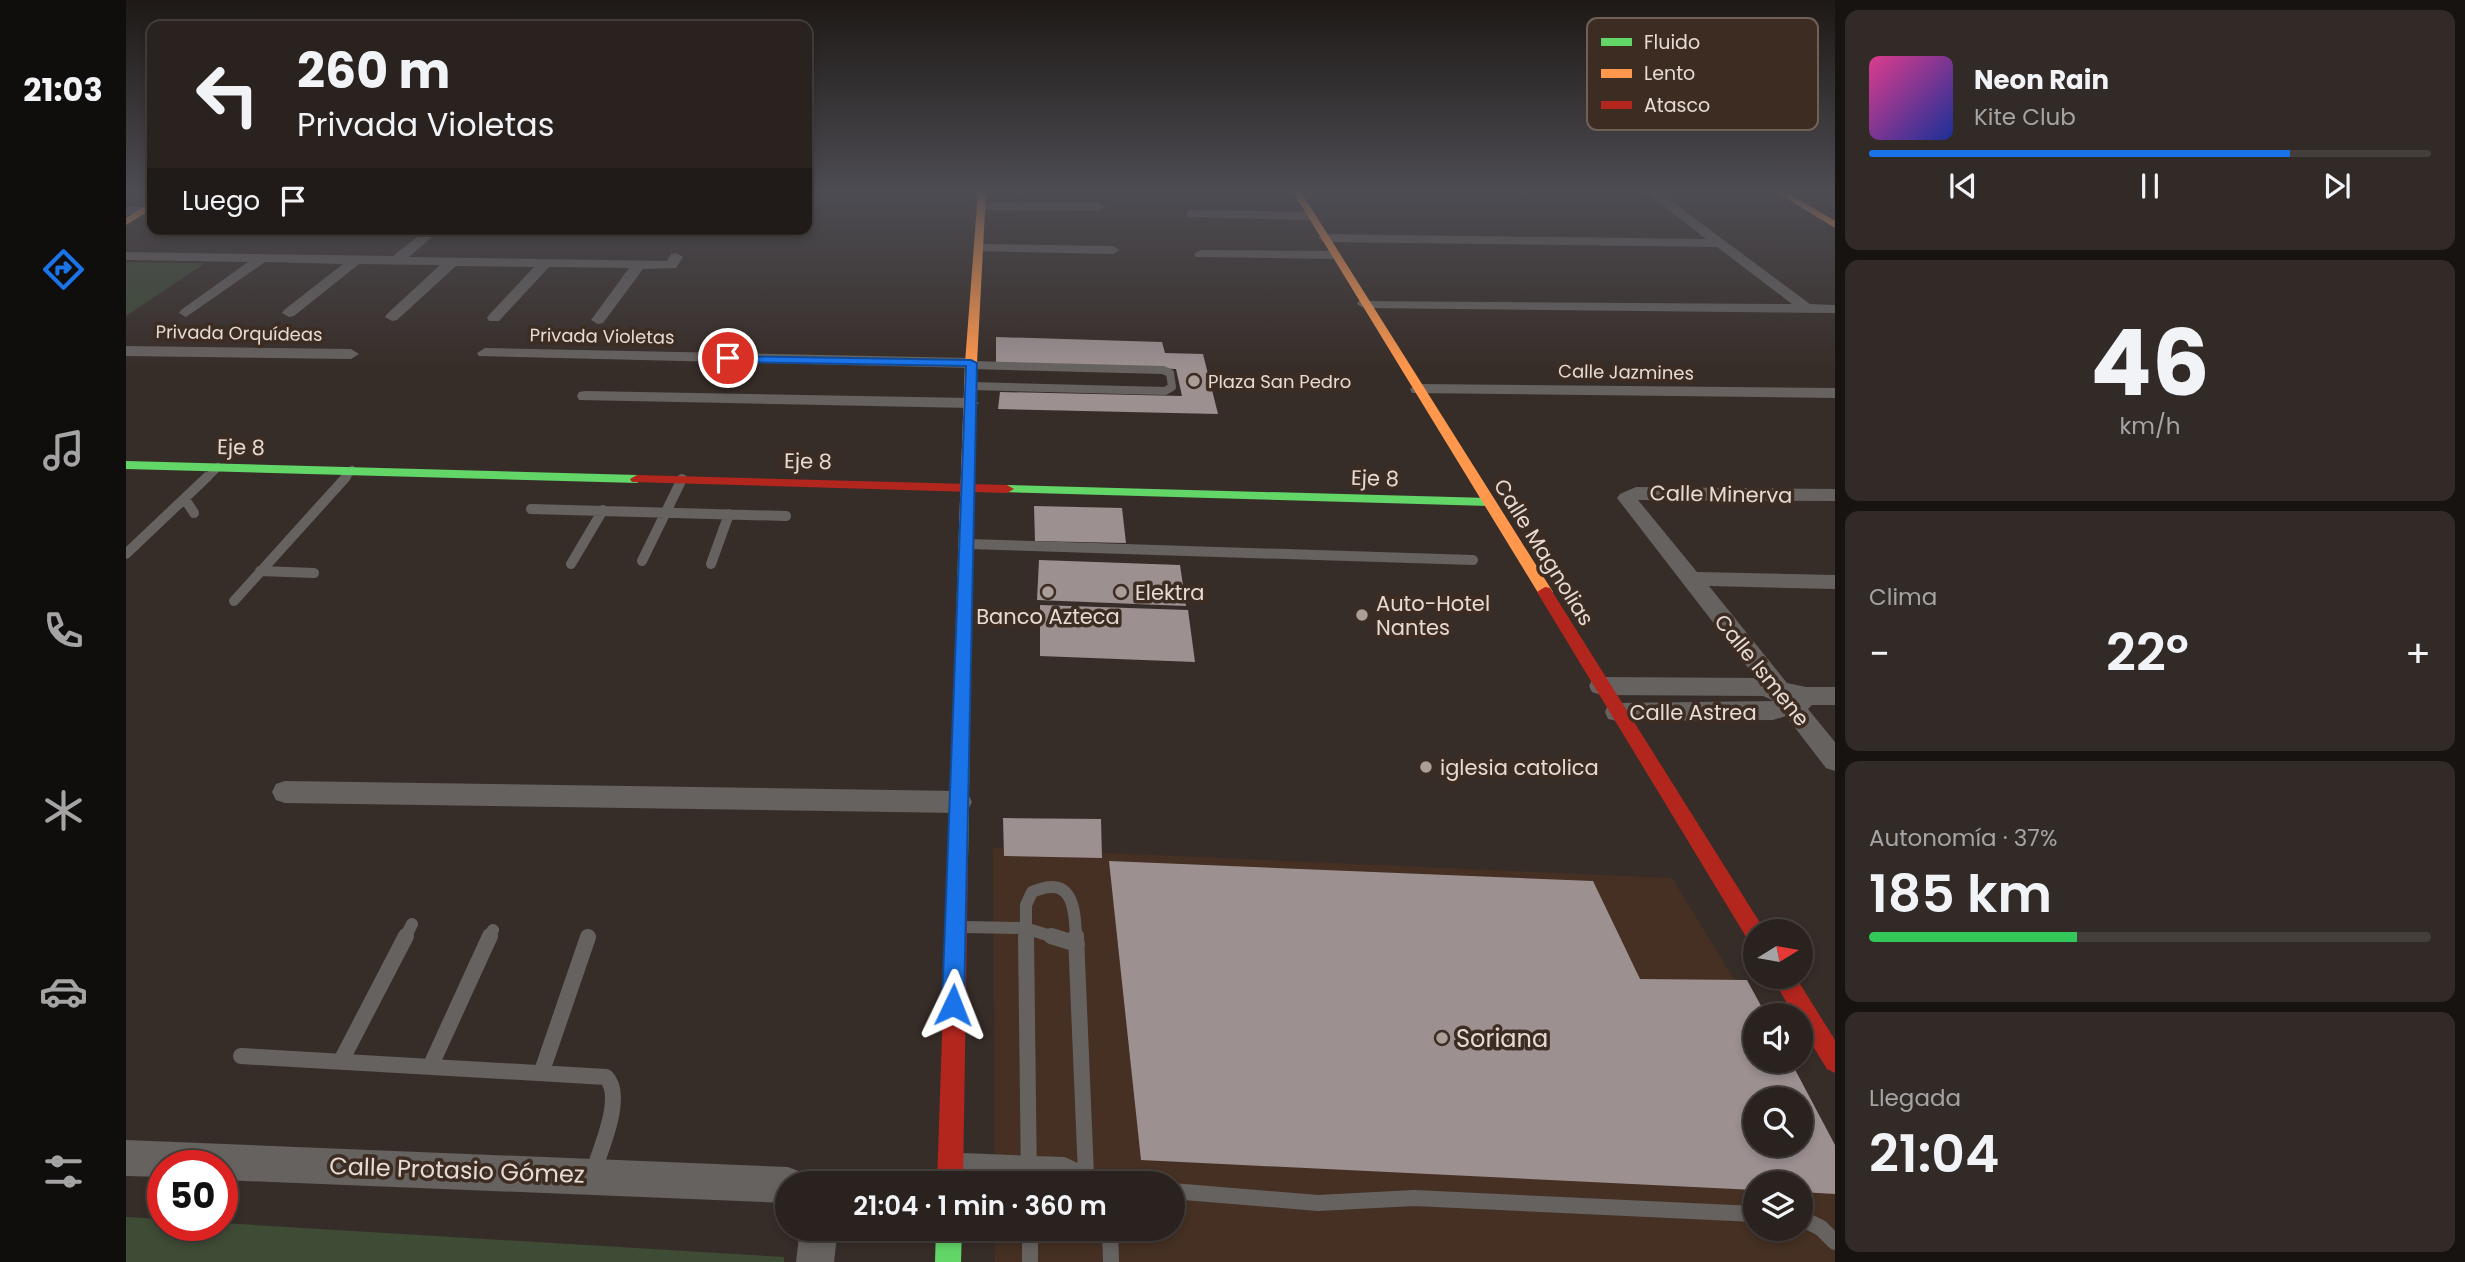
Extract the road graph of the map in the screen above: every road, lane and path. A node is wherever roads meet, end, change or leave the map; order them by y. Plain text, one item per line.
1 (225, 251) edge
2 (407, 251) edge
3 (980, 251) edge
4 (1332, 251) edge
5 (1729, 251) edge
6 (1201, 254) dead end
7 (1334, 255) junction
8 (126, 256) edge
9 (401, 256) junction
10 (262, 258) junction
11 (356, 260) junction
12 (452, 262) junction
13 (545, 263) junction
14 (639, 265) junction
15 (1364, 304) junction
16 (1806, 309) junction
17 (1835, 309) edge
18 (186, 313) dead end
19 (289, 313) dead end
20 (392, 317) dead end
21 (494, 318) dead end
22 (598, 320) dead end
23 (126, 351) edge
24 (485, 353) dead end
25 (351, 354) dead end
26 (971, 364) junction
27 (1418, 389) junction
28 (1835, 393) edge
29 (970, 394) junction
30 (585, 396) dead end
31 (126, 450) edge
32 (266, 452) dead end
33 (126, 465) edge
34 (218, 467) junction
35 (352, 470) junction
36 (682, 479) junction
37 (968, 486) junction
38 (1835, 495) edge
39 (185, 499) junction
40 (1489, 502) junction
41 (531, 509) dead end
42 (603, 510) junction
43 (666, 512) junction
44 (194, 513) dead end
45 (729, 514) junction
46 (786, 516) dead end
47 (965, 544) junction
48 (126, 554) edge
49 (1473, 560) dead end
50 (642, 561) dead end
51 (571, 564) dead end
52 (711, 564) dead end
53 (260, 572) junction
54 (314, 573) dead end
55 (1689, 579) junction
56 (1835, 582) edge
57 (234, 601) dead end
58 (1601, 686) junction
59 (1835, 696) edge
60 (1791, 697) junction
61 (1618, 712) junction
62 (1835, 761) edge
63 (285, 792) dead end
64 (958, 802) junction
65 (1746, 919) edge
66 (412, 924) dead end
67 (955, 927) junction
68 (1025, 929) junction
69 (493, 930) dead end
70 (588, 937) dead end
71 (1077, 944) junction
72 (1790, 989) edge
73 (241, 1056) dead end
74 (341, 1061) junction
75 (1835, 1061) edge
76 (431, 1065) junction
77 (542, 1071) junction
78 (126, 1158) edge
79 (949, 1160) junction
80 (1029, 1163) junction
81 (949, 1171) edge
82 (1029, 1171) edge
83 (1077, 1171) edge
84 (1086, 1171) edge
85 (592, 1176) junction
86 (775, 1184) edge
87 (1185, 1192) edge
88 (1743, 1213) edge
89 (1813, 1224) edge
90 (817, 1241) edge
91 (949, 1241) edge
92 (1030, 1241) edge
93 (1110, 1241) edge
94 (1835, 1242) edge
95 (815, 1262) edge
96 (948, 1262) edge
97 (1030, 1262) edge
98 (1111, 1262) edge

1 - 9 street
2 - 9 street
3 - 26 main road
4 - 7 main road, Calle Magnolias
5 - 16 street
6 - 7 street
7 - 15 main road, Calle Magnolias
8 - 10 street
9 - 11 street
9 - 12 street
9 - 14 street
10 - 11 street
10 - 18 street
11 - 19 street
12 - 13 street
12 - 20 street
13 - 14 street
13 - 21 street
14 - 22 street
15 - 16 street
15 - 27 main road, Calle Magnolias
16 - 17 street
23 - 25 street, Privada Orquídeas
24 - 26 street, Privada Violetas
26 - 29 main road
26 - 29 lane
27 - 28 street, Calle Jazmines
27 - 40 main road, Calle Magnolias
29 - 30 street
29 - 37 main road
31 - 32 main road, Eje 8
33 - 34 main road, Eje 8
34 - 35 main road, Eje 8
34 - 39 lane
35 - 36 main road, Eje 8
35 - 53 lane
36 - 37 main road, Eje 8
36 - 43 lane
37 - 40 main road, Eje 8
37 - 47 main road
38 - 55 street, Calle Minerva
39 - 44 lane
39 - 48 lane
40 - 58 main road, Calle Magnolias
41 - 42 lane
42 - 43 lane
42 - 51 lane
43 - 45 lane
43 - 50 lane
45 - 46 lane
45 - 52 lane
47 - 49 lane
47 - 64 main road
53 - 54 lane
53 - 57 lane
55 - 56 street
55 - 60 street, Calle Ismene
58 - 60 street, Calle Astrea
58 - 61 main road, Calle Magnolias
59 - 60 street, Calle Astrea
60 - 61 street, Calle Astrea
60 - 62 street, Calle Ismene
61 - 65 main road, Calle Magnolias
63 - 64 street
64 - 67 main road
66 - 74 lane
67 - 68 lane
67 - 79 main road
68 - 71 lane
68 - 71 lane
68 - 80 lane
69 - 76 lane
70 - 77 lane
71 - 84 lane
72 - 75 main road
73 - 74 lane
74 - 76 lane
76 - 77 lane
77 - 85 lane
78 - 85 street, Calle Protasio Gómez
79 - 80 lane
79 - 81 main road
80 - 82 lane
80 - 83 lane
85 - 86 street, Calle Protasio Gómez
87 - 88 lane
89 - 94 lane
90 - 95 street
91 - 96 main road
92 - 97 lane
93 - 98 lane

